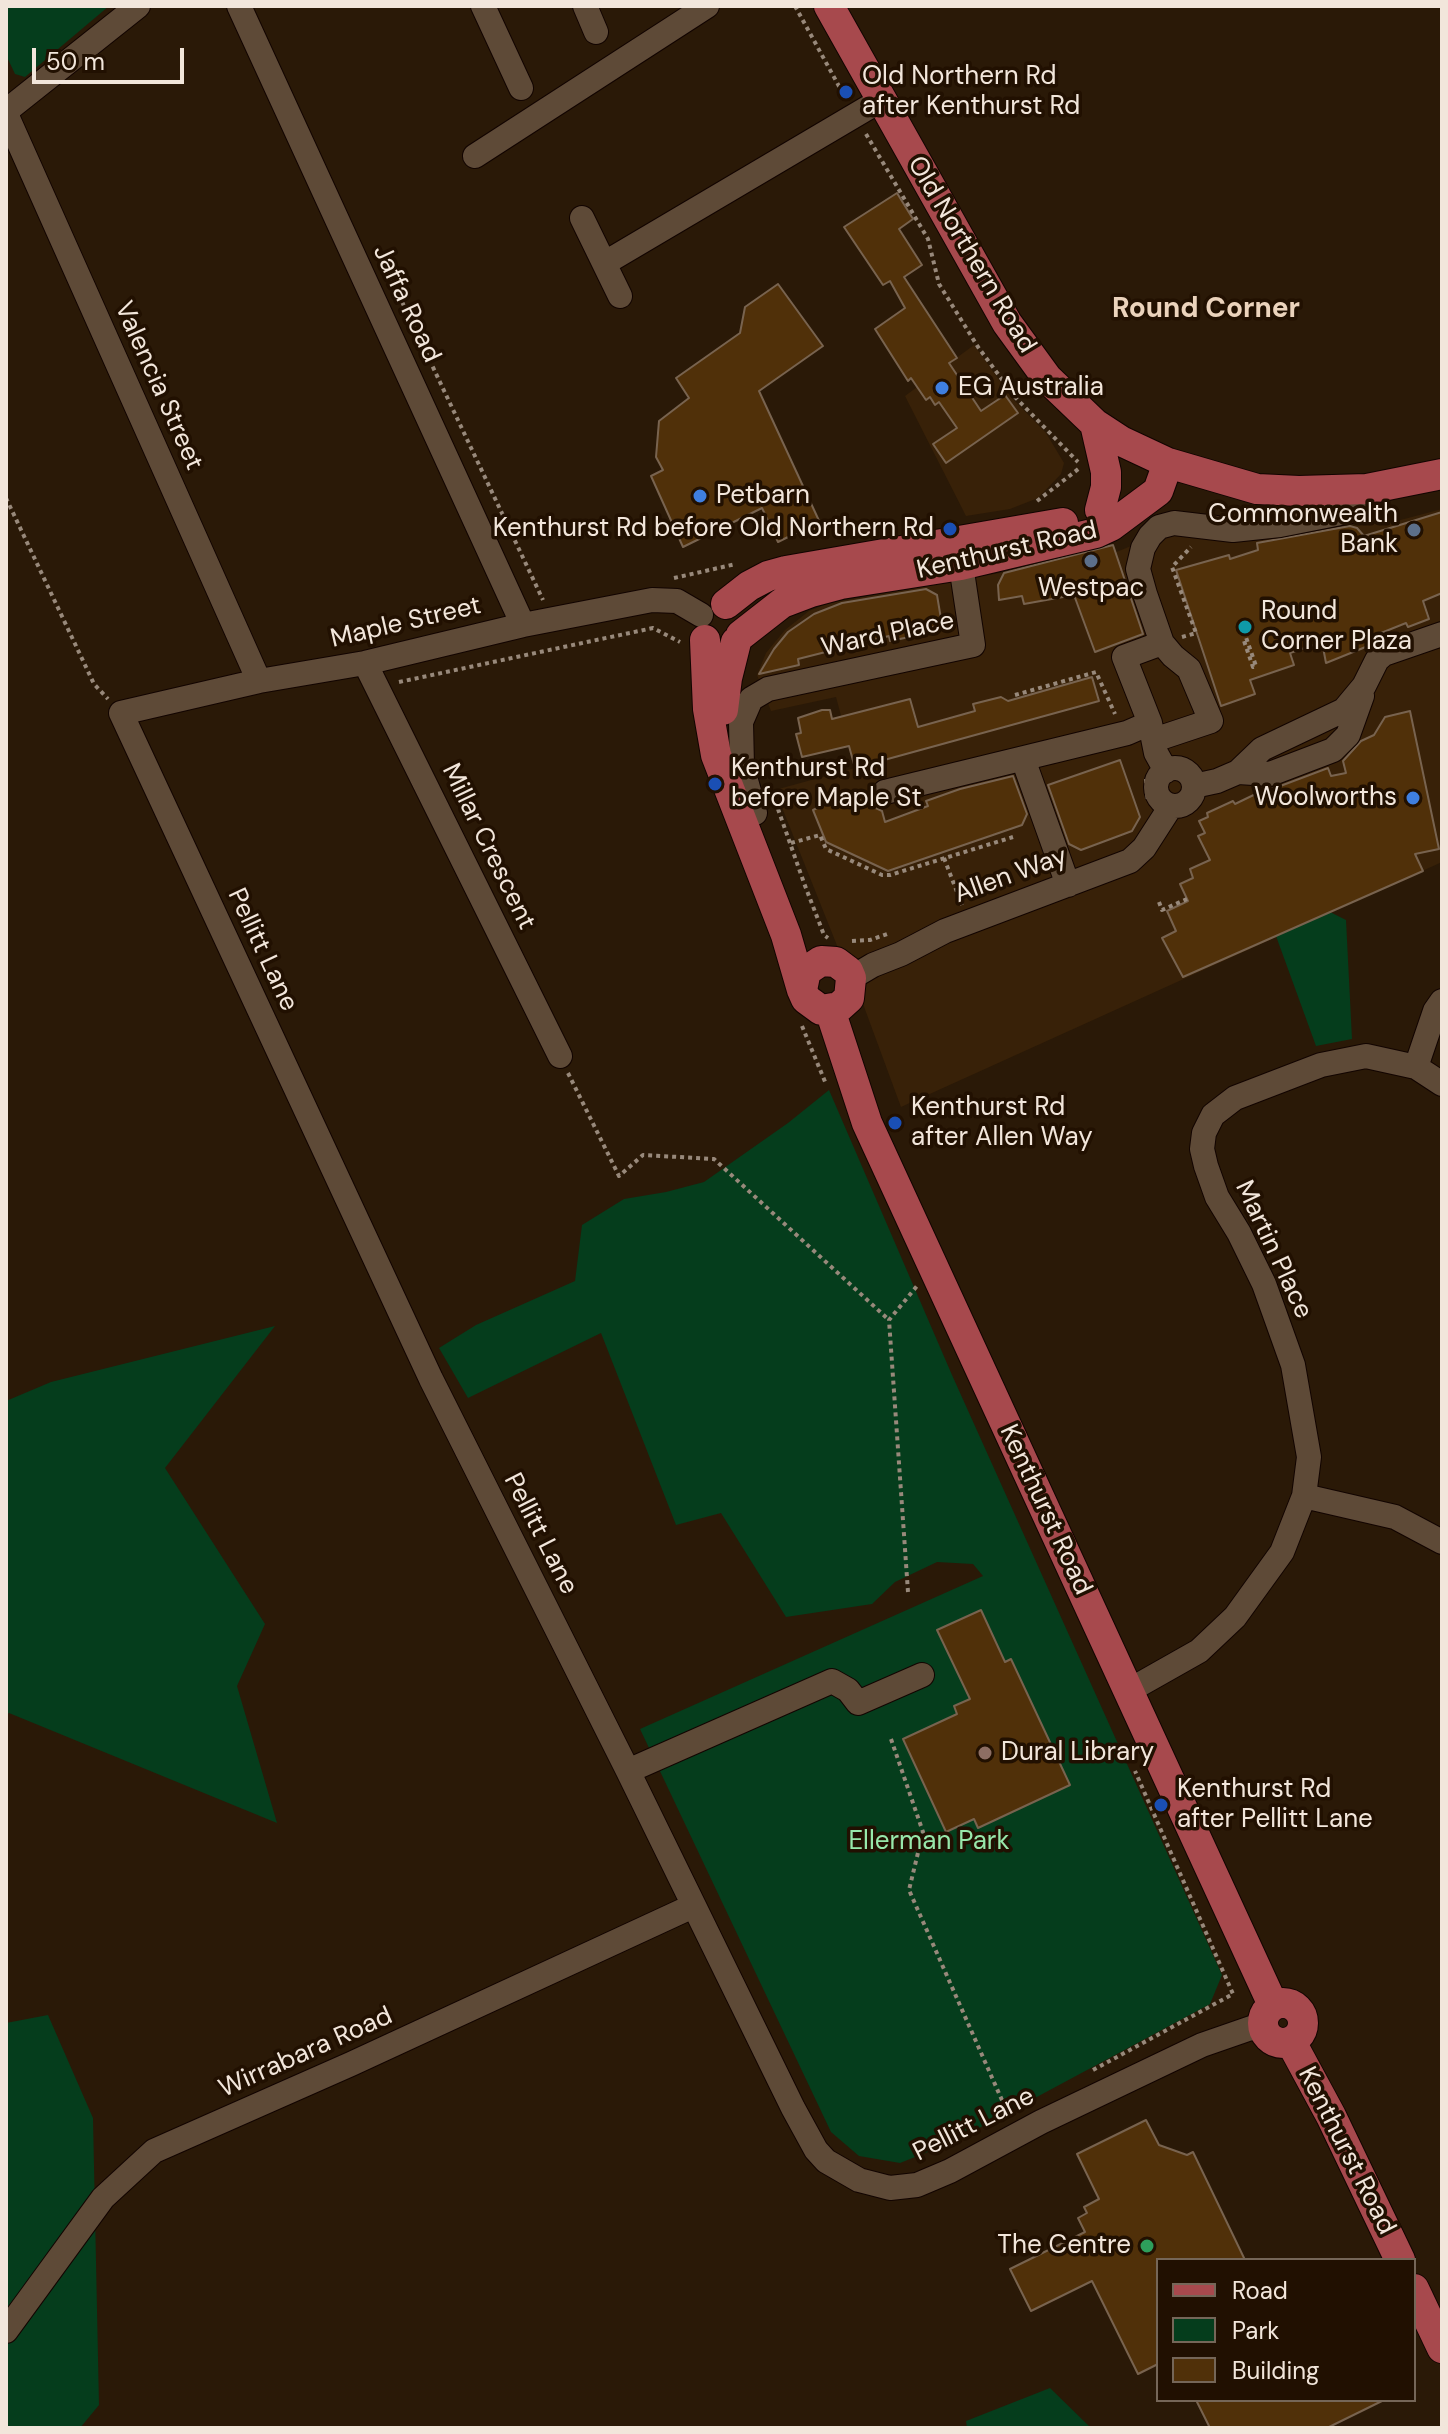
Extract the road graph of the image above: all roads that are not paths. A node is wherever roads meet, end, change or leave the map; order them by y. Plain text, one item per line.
1 (138, 6) edge
2 (239, 6) edge
3 (483, 6) edge
4 (585, 6) edge
5 (707, 6) edge
6 (829, 6) edge
7 (596, 32) dead end
8 (521, 88) dead end
9 (881, 100) junction
10 (6, 112) edge
11 (475, 156) dead end
12 (582, 218) dead end
13 (605, 263) junction
14 (620, 296) dead end
15 (1095, 424) junction
16 (1168, 463) junction
17 (1442, 474) edge
18 (1367, 489) junction
19 (1100, 510) junction
20 (958, 553) junction
21 (523, 625) junction
22 (703, 628) junction
23 (1442, 634) edge
24 (739, 638) junction
25 (1162, 643) junction
26 (365, 663) junction
27 (259, 681) junction
28 (121, 713) joint
29 (1152, 732) junction
30 (1321, 736) dead end
31 (1023, 759) junction
32 (1155, 770) junction
33 (1238, 772) junction
34 (1194, 786) junction
35 (885, 792) dead end
36 (1160, 805) junction
37 (764, 806) junction
38 (1068, 885) junction
39 (838, 955) junction
40 (802, 990) junction
41 (1442, 1001) edge
42 (830, 1010) junction
43 (560, 1056) road end
44 (1416, 1067) junction
45 (1442, 1084) edge
46 (1304, 1496) junction
47 (1442, 1542) edge
48 (922, 1675) dead end
49 (1130, 1690) junction
50 (628, 1771) junction
51 (693, 1906) junction
52 (1268, 2017) junction
53 (1399, 2258) edge
54 (1416, 2293) edge
55 (6, 2331) edge
56 (1442, 2348) edge

1 - 10 street
2 - 21 street, Jaffa Road
3 - 8 street
4 - 7 street
5 - 11 street
6 - 9 main road, Old Northern Road
9 - 13 street
9 - 15 main road, Old Northern Road
10 - 27 street, Valencia Street
12 - 13 street
13 - 14 street
15 - 16 main road, Old Northern Road
15 - 19 main road
16 - 18 main road, Old Northern Road
16 - 19 main road, Kenthurst Road
16 - 20 main road, Kenthurst Road
17 - 18 main road, Old Northern Road
18 - 25 street
19 - 20 main road, Kenthurst Road
20 - 22 main road, Kenthurst Road
20 - 24 main road, Kenthurst Road
20 - 37 street, Ward Place
21 - 22 street, Maple Street
21 - 26 street, Maple Street
22 - 24 main road
22 - 40 main road
23 - 33 street
24 - 37 main road
25 - 29 street
25 - 29 street
26 - 27 street, Maple Street
26 - 43 street, Millar Crescent
27 - 28 street, Maple Street
28 - 50 street, Pellitt Lane
29 - 31 street
29 - 32 street
30 - 33 street
31 - 35 street
31 - 38 street
32 - 34 street
32 - 36 street
33 - 34 street
34 - 36 street, Allen Way
36 - 38 street, Allen Way
37 - 39 main road
38 - 39 street, Allen Way
39 - 40 main road
39 - 42 main road
40 - 42 main road
41 - 44 street
42 - 49 main road, Kenthurst Road
44 - 45 street
44 - 46 street, Martin Place
46 - 47 street
46 - 49 street, Martin Place
48 - 50 street
49 - 52 main road, Kenthurst Road
50 - 51 street, Pellitt Lane
51 - 52 street, Pellitt Lane
51 - 55 street, Wirrabara Road
52 - 53 main road, Kenthurst Road
54 - 56 main road

